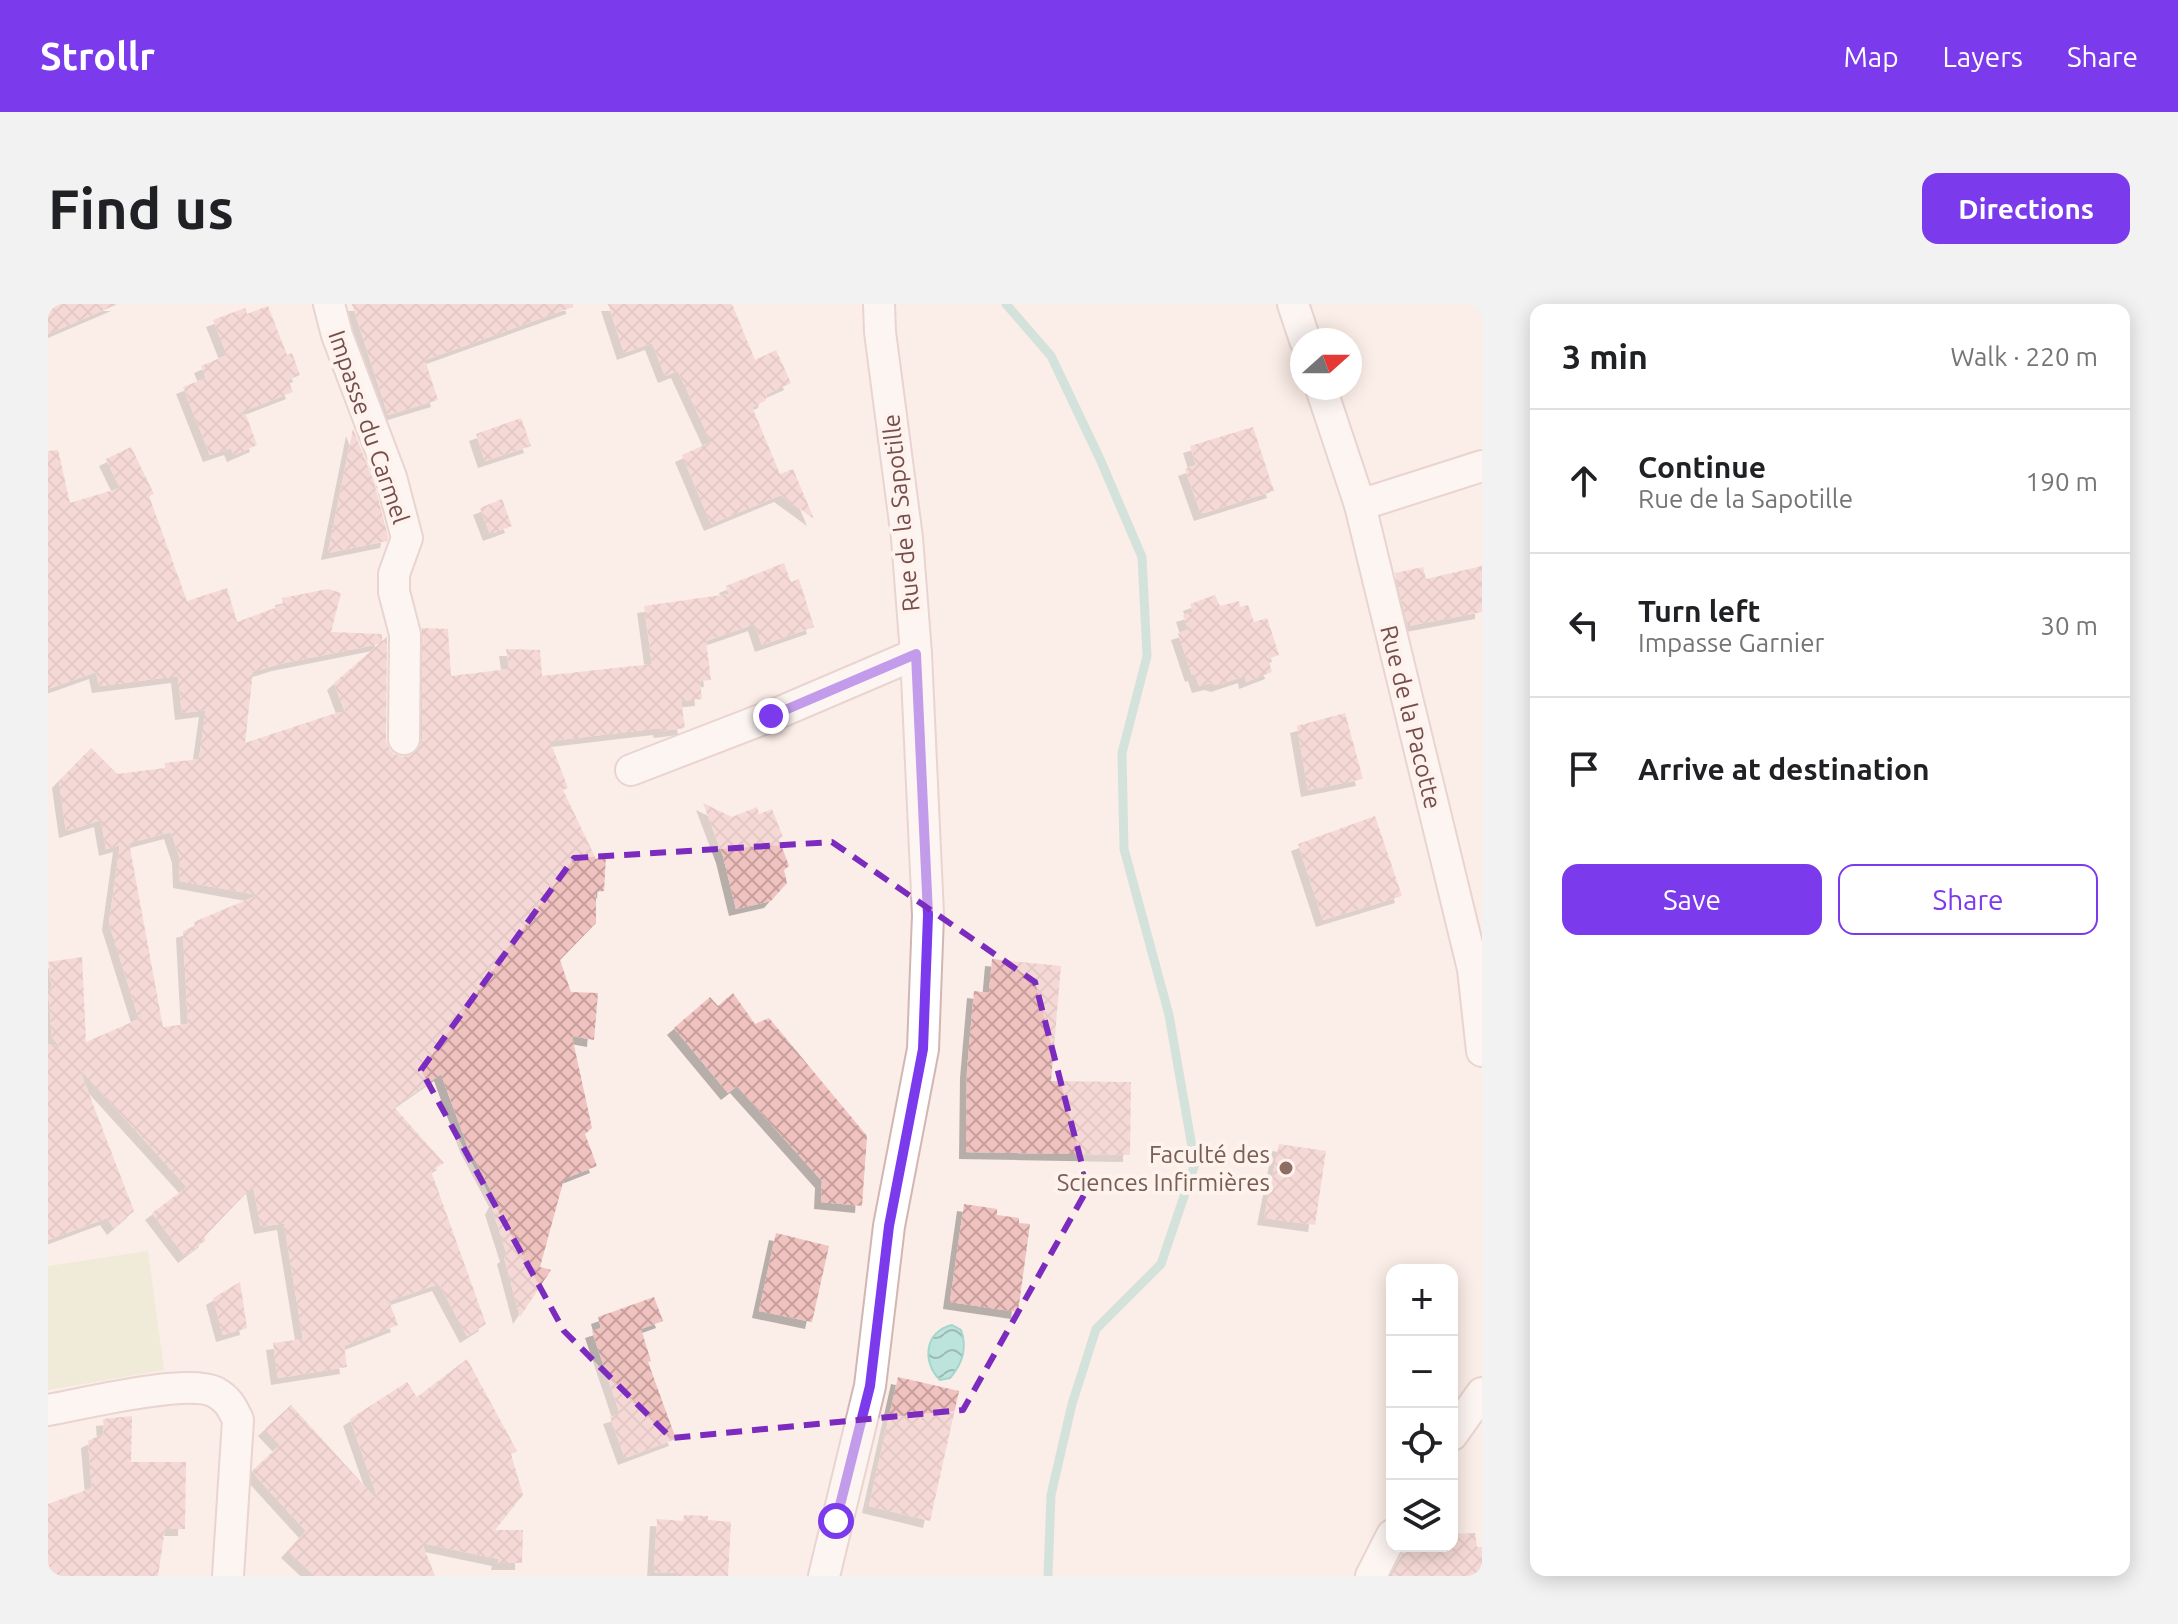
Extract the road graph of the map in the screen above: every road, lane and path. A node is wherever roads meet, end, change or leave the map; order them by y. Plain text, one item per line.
1 (329, 304) edge
2 (879, 304) edge
3 (1293, 304) edge
4 (1301, 328) edge
5 (1325, 400) edge
6 (1482, 466) edge
7 (1360, 505) junction
8 (916, 654) junction
9 (404, 739) dead end
10 (631, 770) dead end
11 (1482, 1051) edge
12 (1482, 1393) edge
13 (48, 1410) edge
14 (1458, 1427) edge
15 (1386, 1547) edge
16 (228, 1576) edge
17 (824, 1576) edge
18 (1371, 1576) edge

1 - 9 street, Impasse du Carmel
2 - 8 street, Rue de la Sapotille
3 - 4 street
5 - 7 street, Rue de la Pacotte
6 - 7 street
7 - 11 street, Rue de la Pacotte
8 - 10 street
8 - 17 street, Rue de la Sapotille
12 - 14 street
13 - 16 street
15 - 18 street

